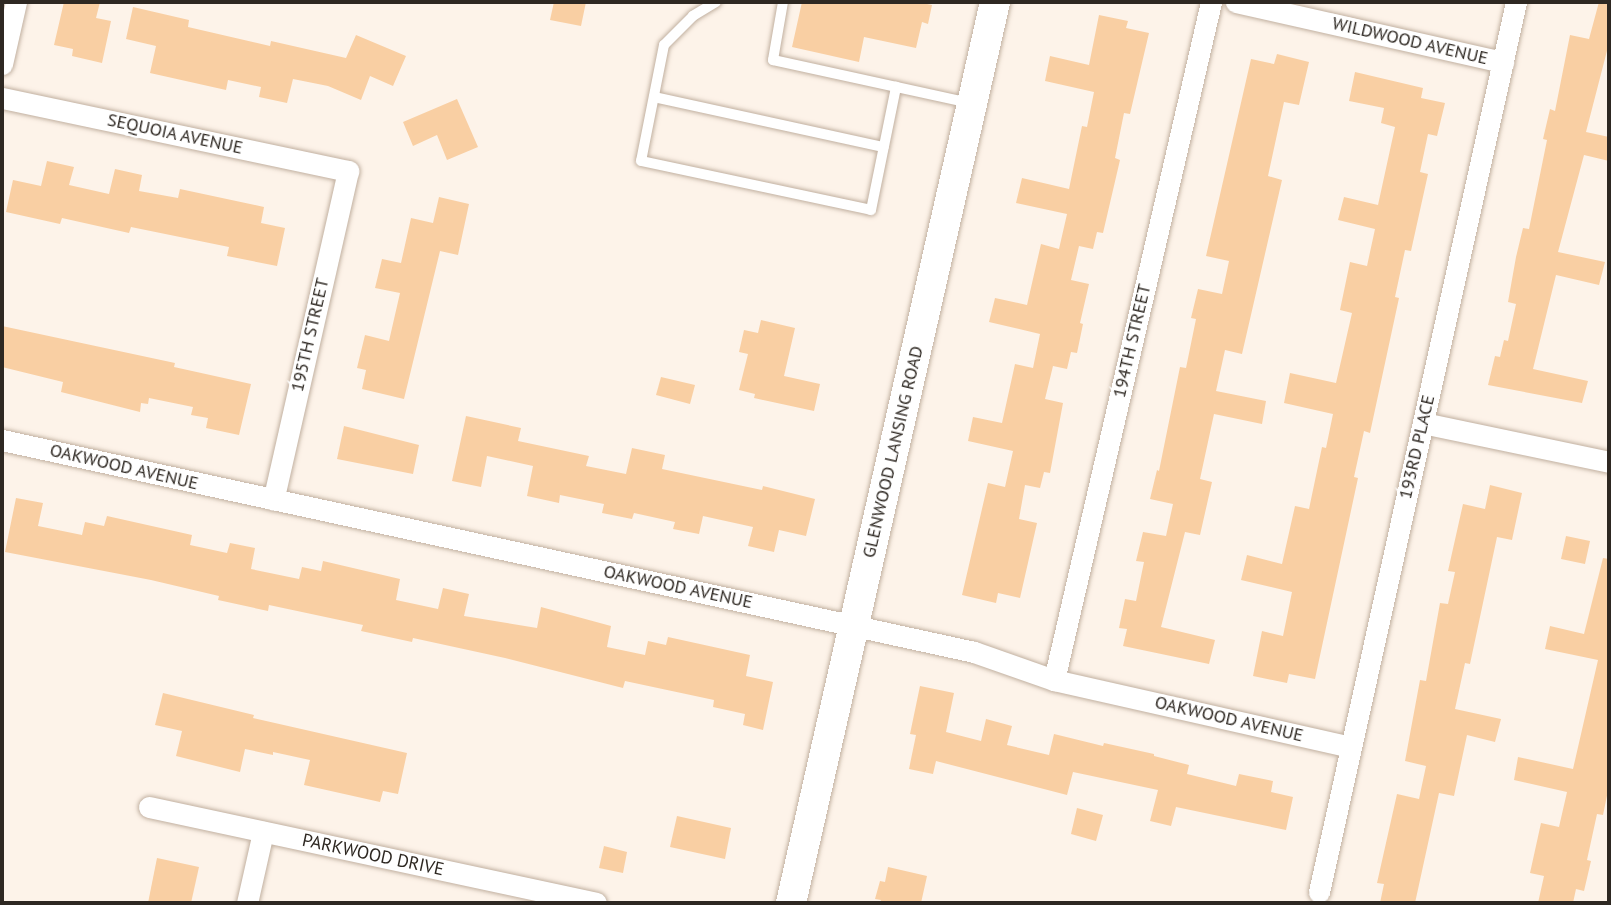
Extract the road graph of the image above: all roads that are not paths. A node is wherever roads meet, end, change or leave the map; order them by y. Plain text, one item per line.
1 (16, 2) edge
2 (716, 2) edge
3 (783, 2) edge
4 (995, 2) edge
5 (1211, 2) edge
6 (1236, 2) edge
7 (1516, 2) edge
8 (1503, 62) junction
9 (2, 64) edge
10 (896, 87) junction
11 (654, 97) junction
12 (2, 98) edge
13 (972, 103) junction
14 (884, 147) junction
15 (348, 171) joint
16 (1423, 423) junction
17 (2, 440) edge
18 (1609, 463) edge
19 (273, 500) junction
20 (854, 626) junction
21 (1054, 680) junction
22 (1351, 747) junction
23 (149, 807) dead end
24 (263, 832) junction
25 (1318, 892) dead end
26 (582, 902) edge
27 (247, 903) edge
28 (791, 903) edge

1 - 9 street
2 - 11 lane
3 - 10 lane
4 - 13 main road, GLENWOOD LANSING ROAD
5 - 21 street, 194TH STREET
6 - 8 street, WILDWOOD AVENUE
7 - 8 street, 193RD PLACE
8 - 16 street, 193RD PLACE
10 - 13 lane
10 - 14 lane
11 - 14 lane
11 - 14 lane
12 - 15 street, SEQUOIA AVENUE
13 - 20 main road, GLENWOOD LANSING ROAD
15 - 19 street, 195TH STREET
16 - 18 street
16 - 22 street, 193RD PLACE
17 - 19 street, OAKWOOD AVENUE
19 - 20 street, OAKWOOD AVENUE
20 - 21 street, OAKWOOD AVENUE
20 - 28 main road, GLENWOOD LANSING ROAD
21 - 22 street, OAKWOOD AVENUE
22 - 25 street, 193RD PLACE
23 - 24 street, PARKWOOD DRIVE
24 - 26 street, PARKWOOD DRIVE
24 - 27 street

